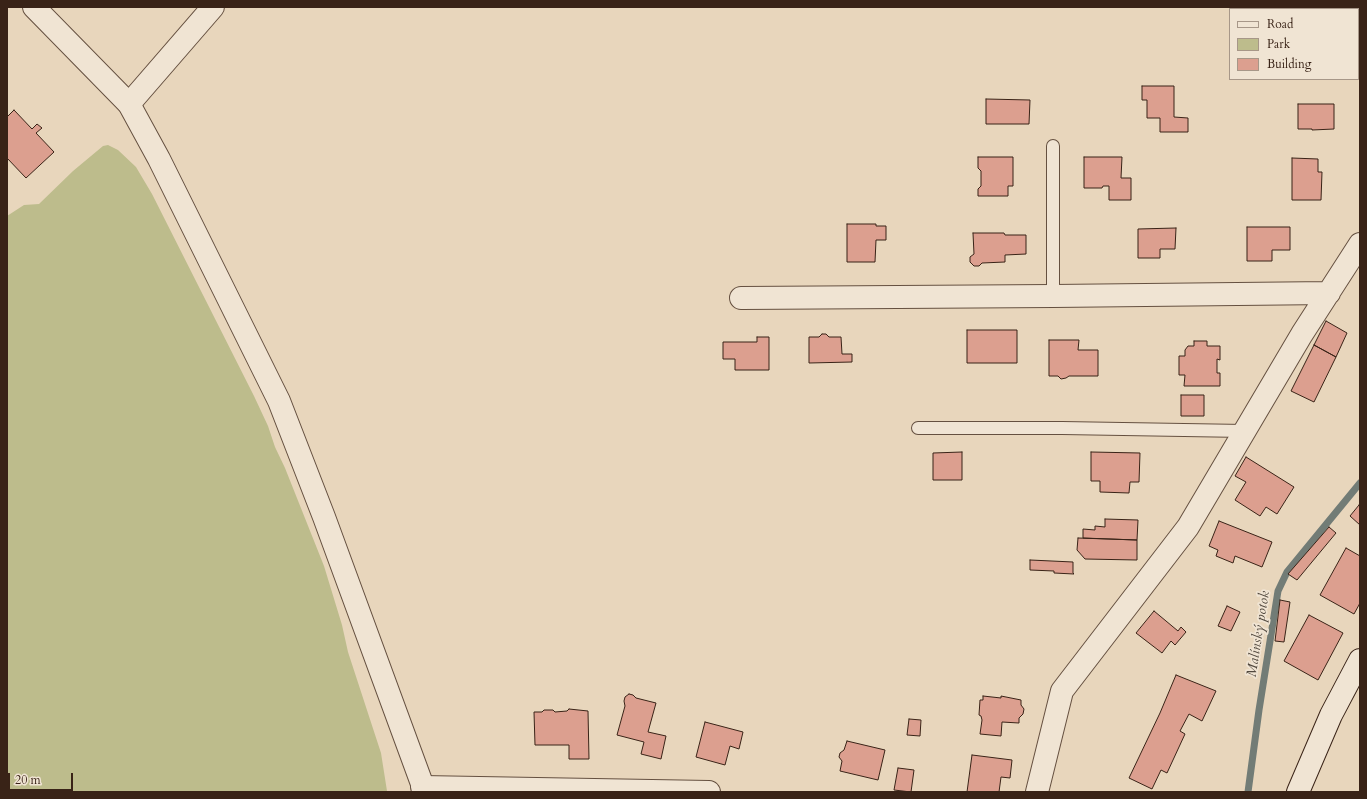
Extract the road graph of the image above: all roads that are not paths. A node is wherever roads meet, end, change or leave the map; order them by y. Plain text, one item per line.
1 (34, 7) edge
2 (213, 7) edge
3 (129, 104) junction
4 (1053, 146) dead end
5 (1360, 244) edge
6 (1329, 293) junction
7 (1053, 296) junction
8 (741, 298) dead end
9 (918, 428) dead end
10 (1245, 431) junction
11 (1360, 660) edge
12 (424, 790) edge
13 (709, 792) edge
14 (1037, 792) edge
15 (1298, 792) edge

1 - 3 street
2 - 3 street
3 - 12 street
4 - 7 lane
5 - 6 street
6 - 7 street
6 - 10 street
7 - 8 street
9 - 10 lane
10 - 14 street
11 - 15 street
12 - 13 street

